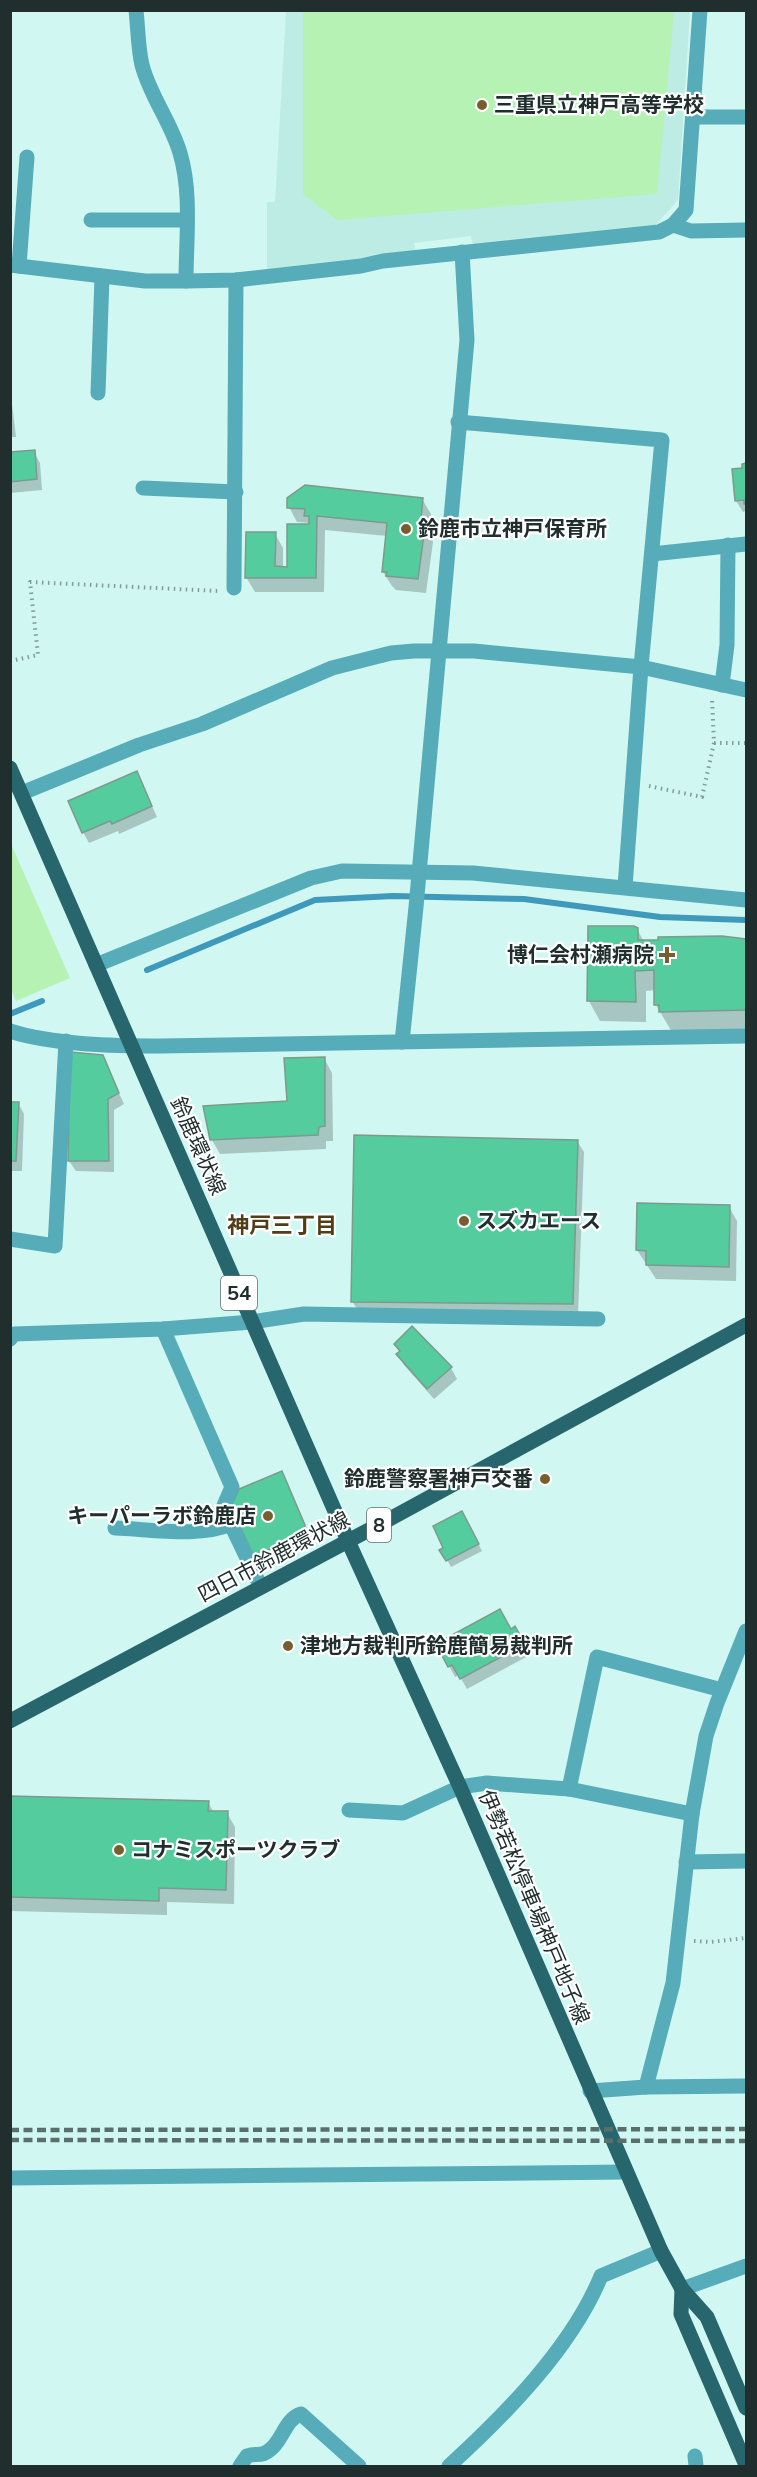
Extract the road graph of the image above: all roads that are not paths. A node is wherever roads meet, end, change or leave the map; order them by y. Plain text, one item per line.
1 (136, 10) edge
2 (700, 10) edge
3 (693, 117) junction
4 (747, 117) edge
5 (27, 157) dead end
6 (91, 220) dead end
7 (186, 220) junction
8 (673, 225) junction
9 (747, 230) edge
10 (462, 252) junction
11 (15, 266) edge
12 (102, 277) junction
13 (236, 280) junction
14 (186, 281) junction
15 (98, 393) dead end
16 (458, 423) junction
17 (143, 488) dead end
18 (236, 492) junction
19 (747, 543) edge
20 (728, 545) junction
21 (652, 554) junction
22 (234, 588) road end
23 (439, 650) junction
24 (641, 667) junction
25 (716, 684) junction
26 (747, 690) edge
27 (10, 768) edge
28 (22, 793) junction
29 (419, 877) junction
30 (625, 887) junction
31 (747, 900) edge
32 (96, 965) junction
33 (15, 1036) edge
34 (747, 1036) edge
35 (66, 1041) junction
36 (402, 1042) junction
37 (131, 1046) junction
38 (10, 1239) edge
39 (598, 1320) dead end
40 (252, 1322) junction
41 (747, 1325) edge
42 (163, 1329) junction
43 (12, 1337) edge
44 (231, 1524) junction
45 (116, 1528) dead end
46 (348, 1541) junction
47 (261, 1587) junction
48 (747, 1631) edge
49 (722, 1690) junction
50 (10, 1721) edge
51 (460, 1787) junction
52 (569, 1789) junction
53 (349, 1810) dead end
54 (692, 1814) junction
55 (747, 1861) edge
56 (686, 1862) junction
57 (747, 2086) edge
58 (646, 2087) junction
59 (590, 2091) junction
60 (626, 2172) junction
61 (10, 2178) edge
62 (661, 2251) junction
63 (747, 2266) edge
64 (682, 2289) junction
65 (747, 2408) edge
66 (747, 2464) edge
67 (240, 2466) edge
68 (359, 2466) edge
69 (449, 2466) edge

1 - 7 street
2 - 3 street
3 - 4 street
3 - 8 street
5 - 11 street
6 - 7 street
7 - 14 street
8 - 9 street
8 - 10 street
10 - 13 street
10 - 16 street
11 - 12 street
12 - 14 street
12 - 15 street
13 - 14 street
13 - 18 street
16 - 21 street
16 - 23 street
17 - 18 street
18 - 22 street
19 - 20 street
20 - 21 street
20 - 25 street
21 - 24 street
23 - 24 street
23 - 28 street
23 - 29 street
24 - 25 street
24 - 30 street
25 - 26 street
27 - 28 main road, 鈴鹿環状線 / 54
28 - 32 main road, 鈴鹿環状線 / 54
29 - 30 street
29 - 32 street
29 - 36 street
30 - 31 street
32 - 37 main road, 鈴鹿環状線 / 54
33 - 35 street
34 - 36 street
35 - 37 street
35 - 38 street
36 - 37 street
37 - 40 main road, 鈴鹿環状線 / 54
39 - 40 street
40 - 42 street
40 - 46 main road, 鈴鹿環状線 / 54
41 - 46 main road, 四日市鈴鹿環状線 / 8
42 - 43 street
42 - 44 street
44 - 45 street
44 - 47 street
46 - 47 main road, 四日市鈴鹿環状線 / 8
46 - 51 main road, 伊勢若松停車場神戸地子線
47 - 50 main road, 四日市鈴鹿環状線 / 8
48 - 49 street
49 - 52 street
49 - 54 street
51 - 52 street
51 - 53 street
51 - 59 main road, 伊勢若松停車場神戸地子線
52 - 54 street
54 - 56 street
55 - 56 street
56 - 58 street
57 - 58 street
58 - 59 street
59 - 60 main road, 伊勢若松停車場神戸地子線
60 - 61 street
60 - 62 main road, 伊勢若松停車場神戸地子線
62 - 64 main road, 伊勢若松停車場神戸地子線
62 - 69 street
63 - 64 street
64 - 65 main road, 伊勢若松停車場神戸地子線
64 - 66 main road, 伊勢若松停車場神戸地子線
67 - 68 street

